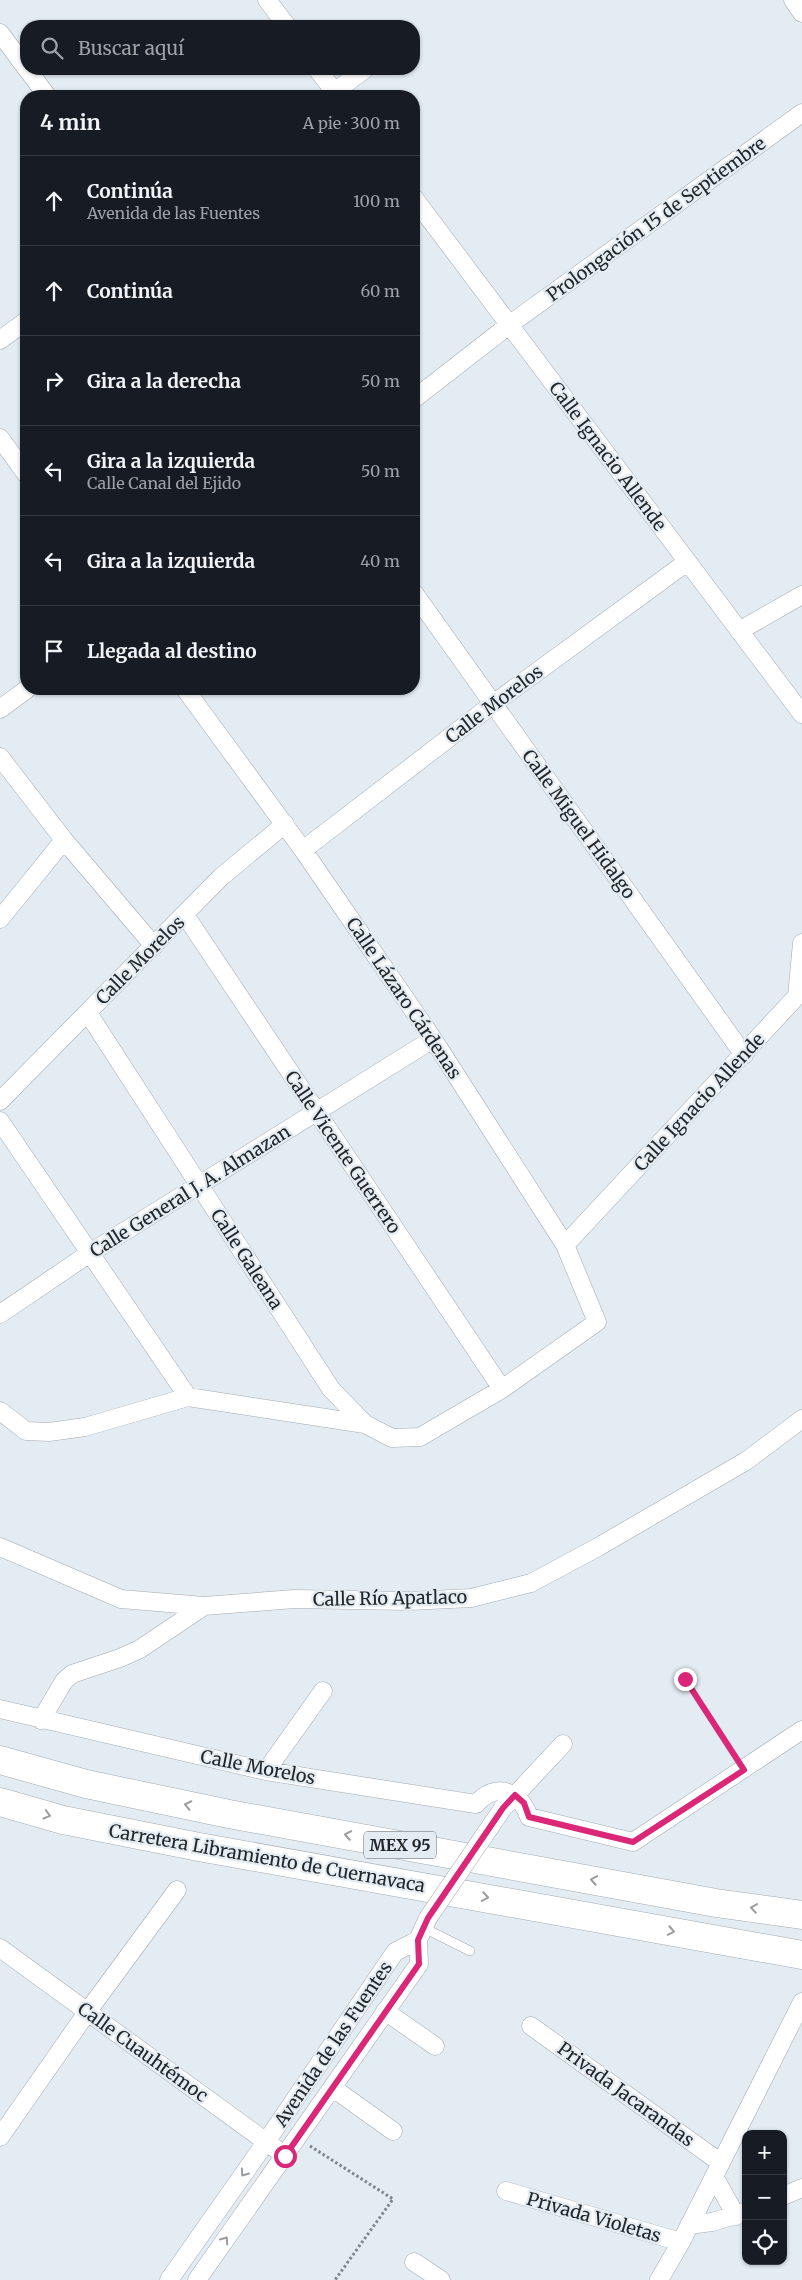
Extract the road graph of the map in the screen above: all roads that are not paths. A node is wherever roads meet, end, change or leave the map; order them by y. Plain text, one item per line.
1 (268, 0) edge
2 (793, 0) edge
3 (802, 13) edge
4 (282, 20) edge
5 (0, 32) edge
6 (20, 59) edge
7 (32, 75) edge
8 (322, 75) edge
9 (358, 75) edge
10 (43, 90) edge
11 (331, 90) edge
12 (340, 90) edge
13 (802, 113) edge
14 (420, 206) edge
15 (20, 325) edge
16 (509, 325) junction
17 (0, 340) edge
18 (420, 394) edge
19 (0, 438) edge
20 (20, 466) edge
21 (687, 562) junction
22 (802, 595) edge
23 (420, 601) edge
24 (739, 631) junction
25 (20, 694) edge
26 (189, 695) edge
27 (493, 704) junction
28 (0, 709) edge
29 (802, 714) edge
30 (0, 757) edge
31 (285, 824) junction
32 (64, 840) junction
33 (303, 850) junction
34 (185, 915) junction
35 (0, 919) edge
36 (802, 943) edge
37 (154, 946) junction
38 (88, 1013) junction
39 (433, 1039) junction
40 (744, 1055) junction
41 (0, 1101) edge
42 (316, 1112) junction
43 (0, 1120) edge
44 (199, 1184) junction
45 (565, 1246) junction
46 (90, 1253) junction
47 (0, 1314) edge
48 (502, 1389) junction
49 (188, 1397) junction
50 (0, 1411) edge
51 (802, 1419) edge
52 (365, 1424) junction
53 (0, 1547) edge
54 (204, 1606) junction
55 (323, 1691) dead end
56 (0, 1709) edge
57 (41, 1720) junction
58 (802, 1730) edge
59 (563, 1744) dead end
60 (0, 1760) edge
61 (266, 1771) junction
62 (509, 1801) junction
63 (0, 1802) edge
64 (176, 1890) dead end
65 (802, 1914) edge
66 (423, 1928) junction
67 (0, 1948) edge
68 (470, 1951) dead end
69 (802, 1955) edge
70 (802, 2002) edge
71 (88, 2011) junction
72 (385, 2011) junction
73 (531, 2026) dead end
74 (435, 2046) dead end
75 (332, 2088) junction
76 (394, 2131) dead end
77 (0, 2137) edge
78 (266, 2142) junction
79 (285, 2156) junction
80 (718, 2169) junction
81 (802, 2188) edge
82 (506, 2191) dead end
83 (787, 2194) edge
84 (741, 2214) edge
85 (689, 2225) junction
86 (681, 2242) junction
87 (414, 2262) dead end
88 (169, 2280) edge
89 (197, 2280) edge
90 (441, 2280) edge
91 (659, 2280) edge

1 - 4 street
2 - 3 street
5 - 6 street
7 - 10 street
8 - 11 street
9 - 12 street
13 - 16 street, Prolongación 15 de Septiembre
14 - 16 street, Calle Ignacio Allende
15 - 17 street
16 - 18 street, Prolongación 15 de Septiembre
16 - 21 street, Calle Ignacio Allende
19 - 20 street
21 - 24 street, Calle Ignacio Allende
21 - 27 street, Calle Morelos
22 - 24 street
23 - 27 street, Calle Miguel Hidalgo
24 - 29 street, Calle Ignacio Allende
25 - 28 street
26 - 31 street, Calle Lázaro Cárdenas
27 - 33 street, Calle Morelos
27 - 40 street, Calle Miguel Hidalgo
30 - 32 street
31 - 33 street, Calle Lázaro Cárdenas
31 - 34 street, Calle Morelos
32 - 35 street
32 - 37 street
33 - 39 street, Calle Lázaro Cárdenas
34 - 37 street, Calle Morelos
34 - 42 street, Calle Vicente Guerrero
36 - 40 street, Calle Ignacio Allende
37 - 38 street, Calle Morelos
38 - 41 street, Calle Morelos
38 - 44 street, Calle Galeana
39 - 42 street, Calle General J. A. Almazan
39 - 45 street, Calle Lázaro Cárdenas
40 - 45 street, Calle Ignacio Allende
42 - 44 street, Calle General J. A. Almazan
42 - 48 street, Calle Vicente Guerrero
43 - 46 street
44 - 46 street, Calle General J. A. Almazan
44 - 52 street, Calle Galeana
45 - 48 street, Calle Lázaro Cárdenas
46 - 47 street, Calle General J. A. Almazan
46 - 49 street
48 - 52 street
49 - 50 street
49 - 52 street
51 - 54 street, Calle Río Apatlaco
53 - 54 street, Calle Río Apatlaco
54 - 57 street
55 - 61 street
56 - 57 street, Calle Morelos
57 - 61 street, Calle Morelos
58 - 62 street
59 - 62 street
65 -> 60 highway, Carretera Libramiento de Cuernavaca / MEX 95
61 - 62 street, Calle Morelos
62 - 66 street, bridge
63 -> 69 highway, Carretera Libramiento de Cuernavaca / MEX 95
64 - 71 street
66 - 68 lane
66 - 72 street, Avenida de las Fuentes
66 - 78 street, Avenida de las Fuentes
67 - 71 street, Calle Cuauhtémoc
70 - 80 street
71 - 77 street
71 - 78 street, Calle Cuauhtémoc
72 - 74 street
72 - 75 street, Avenida de las Fuentes
73 - 80 street, Privada Jacarandas
75 - 76 street
75 - 79 street, Avenida de las Fuentes
78 - 79 street, Calle Cuauhtémoc
78 -> 88 street, Avenida de las Fuentes
89 -> 79 street, Avenida de las Fuentes
80 - 84 street
80 - 85 street
81 - 83 street
82 - 86 street, Privada Violetas
84 - 85 street
85 - 86 street
86 - 91 street
87 - 90 street

